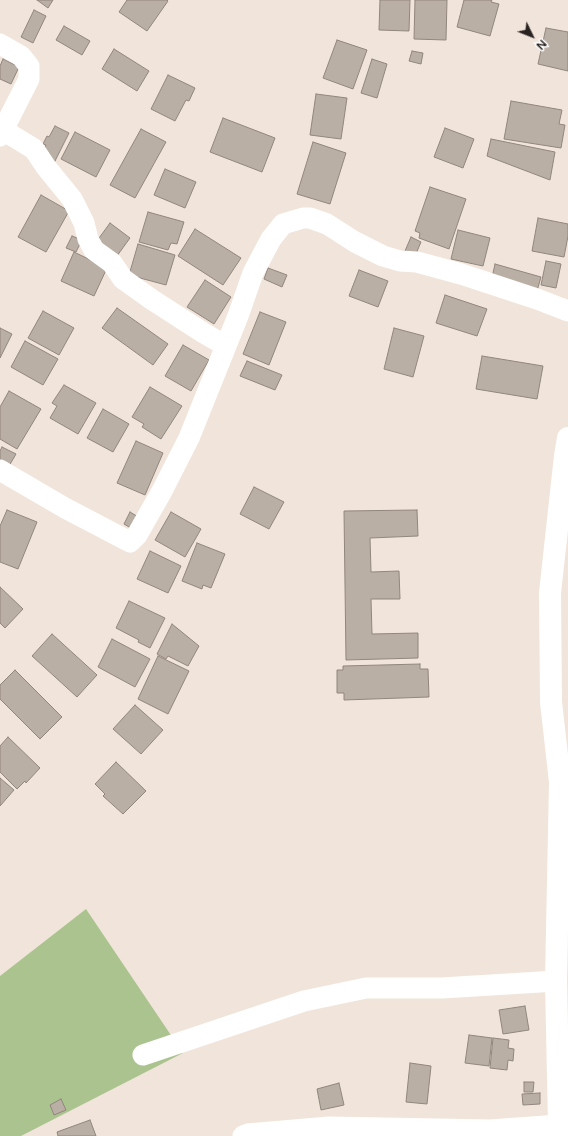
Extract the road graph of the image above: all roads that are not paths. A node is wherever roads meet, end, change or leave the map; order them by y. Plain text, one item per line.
1 (0, 44) edge
2 (2, 133) edge
3 (568, 311) edge
4 (226, 346) junction
5 (568, 438) edge
6 (0, 470) edge
7 (564, 784) edge
8 (556, 981) junction
9 (143, 1055) dead end
10 (559, 1131) edge
11 (243, 1136) edge

1 - 2 street
2 - 4 street
3 - 4 street
4 - 6 street
5 - 7 street
7 - 8 street
8 - 9 street
8 - 10 street
10 - 11 street

